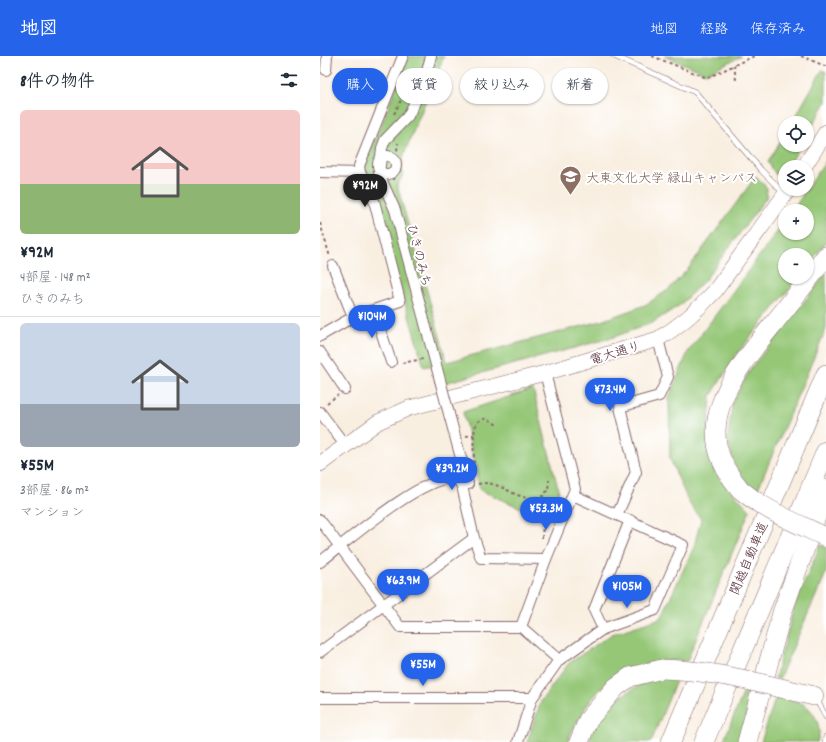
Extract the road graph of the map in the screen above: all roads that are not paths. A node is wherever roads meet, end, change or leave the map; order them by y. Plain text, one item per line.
1 (327, 56) edge
2 (403, 56) edge
3 (431, 56) edge
4 (614, 56) edge
5 (326, 70) dead end
6 (826, 132) edge
7 (808, 160) edge
8 (396, 163) road end
9 (379, 165) junction
10 (320, 172) edge
11 (360, 173) junction
12 (778, 184) edge
13 (785, 196) edge
14 (826, 256) edge
15 (333, 266) road end
16 (374, 310) junction
17 (353, 317) junction
18 (320, 336) edge
19 (658, 339) junction
20 (320, 352) edge
21 (391, 362) road end
22 (545, 373) junction
23 (826, 374) edge
24 (345, 390) road end
25 (323, 408) edge
26 (344, 445) junction
27 (826, 452) edge
28 (320, 464) edge
29 (465, 485) junction
30 (826, 489) edge
31 (573, 495) junction
32 (617, 515) junction
33 (320, 520) edge
34 (630, 520) junction
35 (826, 537) edge
36 (474, 538) junction
37 (340, 547) junction
38 (546, 559) junction
39 (320, 562) edge
40 (382, 605) junction
41 (521, 627) junction
42 (603, 629) junction
43 (320, 652) edge
44 (559, 660) junction
45 (814, 696) joint
46 (320, 698) edge
47 (532, 698) junction
48 (826, 717) edge
49 (826, 737) edge
50 (518, 742) edge
51 (578, 742) edge
52 (671, 742) edge
53 (704, 742) edge
54 (747, 742) edge
55 (825, 742) edge

1 - 5 street
2 - 11 street
3 - 9 street, ひきのみち
4 - 12 lane
6 - 7 street
8 - 9 street
9 - 29 street, ひきのみち, bridge
10 - 11 street
11 - 16 street
13 - 19 street, 電大通り
14 - 35 highway, bridge
15 - 17 street
16 - 17 street
16 - 21 street
17 - 18 street
19 - 22 street, 電大通り
19 - 32 street
20 - 24 street
22 - 26 street, 電大通り
22 - 31 street
23 - 52 highway, 関越自動車道
25 - 26 street
26 - 28 street, 電大通り
27 - 53 highway
29 - 36 street, ひきのみち
29 - 37 street
30 - 54 highway
31 - 32 street
31 - 38 street
32 - 34 street
33 - 37 street
34 - 42 street
34 - 42 street
36 - 38 street, ひきのみち
36 - 40 street
37 - 39 street
37 - 40 street
38 - 41 street
40 - 41 street
40 - 43 street
41 - 44 street
42 - 44 street
44 - 47 street
45 - 48 lane
45 - 51 highway, bridge
46 - 47 street
47 - 50 street
49 - 55 lane

